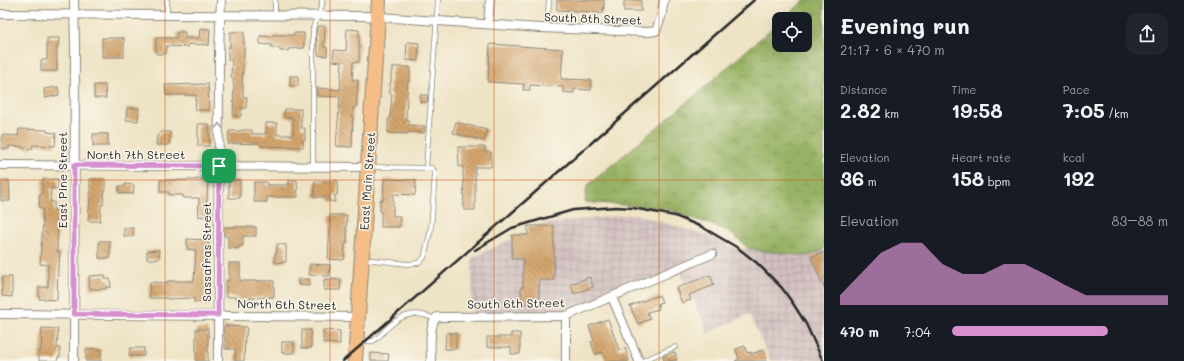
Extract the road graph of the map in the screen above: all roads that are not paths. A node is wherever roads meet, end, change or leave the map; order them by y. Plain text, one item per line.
1 (74, 0) edge
2 (167, 0) edge
3 (221, 0) edge
4 (275, 0) edge
5 (322, 0) edge
6 (379, 0) edge
7 (438, 0) edge
8 (490, 0) edge
9 (549, 0) edge
10 (664, 0) edge
11 (0, 14) edge
12 (74, 14) junction
13 (167, 15) junction
14 (221, 16) junction
15 (275, 16) junction
16 (318, 16) junction
17 (378, 17) junction
18 (437, 21) junction
19 (488, 24) junction
20 (547, 28) junction
21 (0, 165) edge
22 (74, 165) junction
23 (219, 166) junction
24 (313, 167) junction
25 (368, 167) junction
26 (426, 168) junction
27 (712, 254) dead end
28 (362, 259) junction
29 (612, 297) junction
30 (0, 314) edge
31 (74, 314) junction
32 (218, 315) junction
33 (358, 316) junction
34 (566, 316) junction
35 (435, 319) junction
36 (356, 341) junction
37 (675, 347) dead end
38 (74, 361) edge
39 (218, 361) edge
40 (355, 361) edge
41 (431, 361) edge
42 (566, 361) edge
43 (641, 361) edge

1 - 12 street, East Pine Street
2 - 13 lane
3 - 14 street, Sassafras Street
4 - 15 lane
5 - 16 lane
6 - 17 highway, East Main Street
7 - 18 lane
8 - 19 street
9 - 20 lane
10 - 20 street, South 8th Street
11 - 12 street, South 8th Street
12 - 13 street, South 8th Street
12 - 22 street, East Pine Street
13 - 14 street, South 8th Street
14 - 15 street, South 8th Street
23 -> 14 street, Sassafras Street
15 - 16 street, South 8th Street
16 - 17 street, South 8th Street
16 - 24 lane
17 - 18 street, South 8th Street
17 - 25 highway, East Main Street
18 - 19 street, South 8th Street
18 - 26 lane
19 - 20 street, South 8th Street
21 - 22 street, North 7th Street
22 - 23 street, North 7th Street
22 - 31 street, East Pine Street
23 - 24 street, North 7th Street
23 - 32 street, Sassafras Street
24 - 25 street, North 7th Street
25 - 26 lane
25 - 28 highway, East Main Street
26 - 28 lane
27 - 29 street, South 6th Street
28 - 33 highway, East Main Street
29 - 34 street, South 6th Street
29 - 43 street
30 - 31 street, North 6th Street
31 - 32 street, North 6th Street
31 - 38 street, East Pine Street
32 - 33 street, North 6th Street
32 - 39 street, Sassafras Street
33 - 36 highway, East Main Street
34 - 35 street, South 6th Street
34 - 42 street
35 - 36 lane
35 - 41 street
36 - 40 highway, East Main Street
37 - 43 lane

